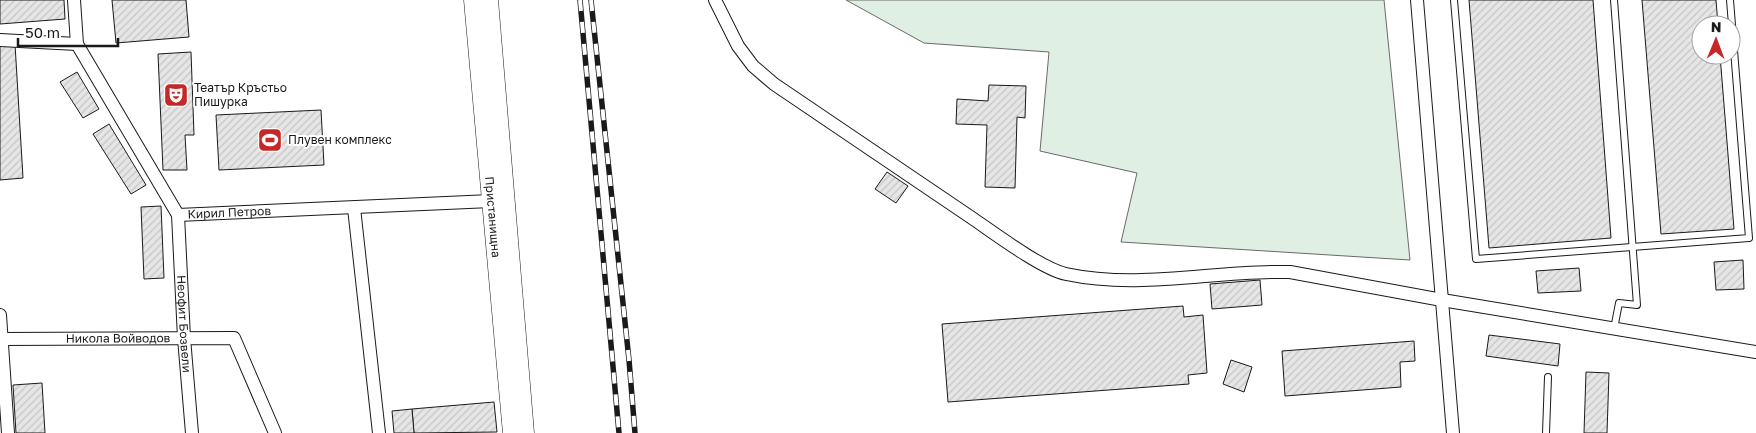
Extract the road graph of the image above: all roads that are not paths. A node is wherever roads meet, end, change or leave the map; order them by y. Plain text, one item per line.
1 (74, 0) edge
2 (474, 0) edge
3 (489, 0) edge
4 (715, 0) edge
5 (1417, 0) edge
6 (1454, 0) edge
7 (1614, 0) edge
8 (1730, 0) edge
9 (0, 40) edge
10 (77, 44) junction
11 (492, 201) junction
12 (354, 208) junction
13 (178, 215) junction
14 (1633, 247) junction
15 (1442, 300) junction
16 (0, 315) edge
17 (1614, 329) junction
18 (184, 338) junction
19 (1, 339) edge
20 (1756, 352) edge
21 (1548, 377) dead end
22 (8, 433) edge
23 (192, 433) edge
24 (275, 433) edge
25 (379, 433) edge
26 (512, 433) edge
27 (525, 433) edge
28 (1453, 433) edge
29 (1546, 433) edge

1 - 10 street, Кирил Петров
2 - 11 main road, Пристанищна
3 - 27 main road, Пристанищна
4 - 15 street
5 - 15 street
6 - 14 lane
7 - 14 lane
8 - 14 lane
9 - 10 street
10 - 13 street, Кирил Петров
11 - 12 street, Кирил Петров
11 - 26 main road, Пристанищна
12 - 13 street, Кирил Петров
12 - 25 street
13 - 18 street, Неофит Бозвели
14 - 17 lane
15 - 17 street
15 - 28 street
16 - 19 street
17 - 20 street
18 - 19 street, Никола Войводов
18 - 23 street, Неофит Бозвели
18 - 24 street, Никола Войводов
19 - 22 street
21 - 29 lane

